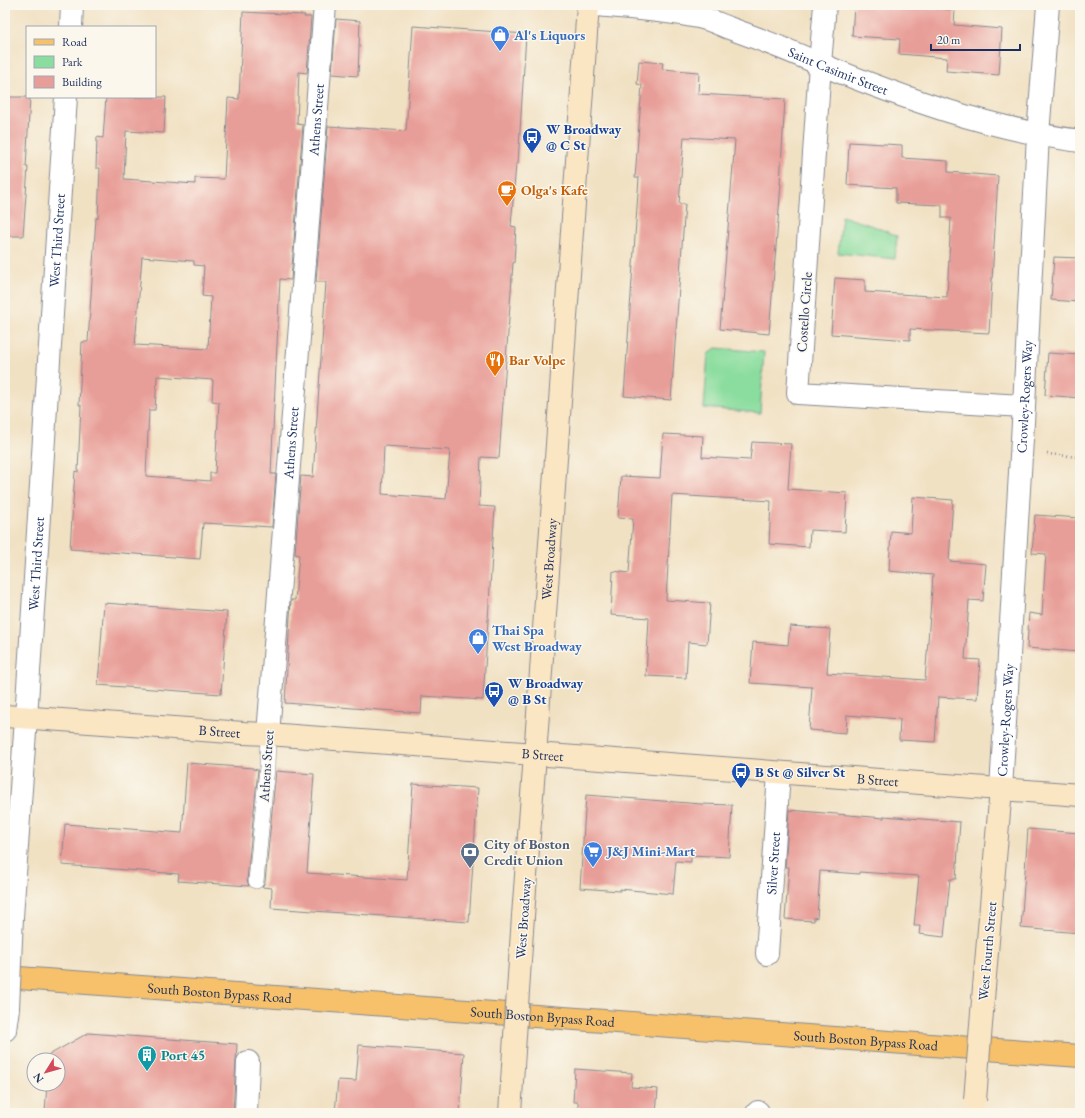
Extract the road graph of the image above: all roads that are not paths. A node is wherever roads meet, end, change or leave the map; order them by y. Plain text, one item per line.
1 (72, 5) edge
2 (325, 5) edge
3 (588, 5) edge
4 (596, 5) edge
5 (825, 5) edge
6 (1048, 5) edge
7 (71, 26) edge
8 (820, 64) junction
9 (66, 98) edge
10 (1038, 135) junction
11 (1080, 141) edge
12 (1024, 406) junction
13 (5, 716) edge
14 (26, 718) junction
15 (268, 734) junction
16 (535, 755) junction
17 (779, 772) junction
18 (1001, 789) junction
19 (1080, 795) edge
20 (256, 880) dead end
21 (767, 954) dead end
22 (5, 977) edge
23 (5, 1030) edge
24 (1080, 1056) edge
25 (248, 1062) dead end
26 (975, 1106) edge
27 (246, 1113) edge
28 (510, 1113) edge

1 - 7 street
2 - 15 street, Athens Street
3 - 16 main road, West Broadway
4 - 8 street, Saint Casimir Street
5 - 8 street, Costello Circle
6 - 10 street, Crowley-Rogers Way
8 - 10 street, Saint Casimir Street
8 - 12 street, Costello Circle
9 - 14 street, West Third Street
10 - 11 street, Saint Casimir Street
10 - 12 street, Crowley-Rogers Way
12 - 18 street, Crowley-Rogers Way
13 - 14 main road, B Street
14 - 15 main road, B Street
14 - 23 street, West Third Street, bridge
15 - 16 main road, B Street
15 - 20 lane, Athens Street
16 - 17 main road, B Street
16 - 28 main road, West Broadway, bridge
17 - 18 main road, B Street
17 - 21 street, Silver Street
18 - 19 main road, B Street
18 - 26 main road, West Fourth Street, bridge
22 - 24 main road, South Boston Bypass Road
25 - 27 street

